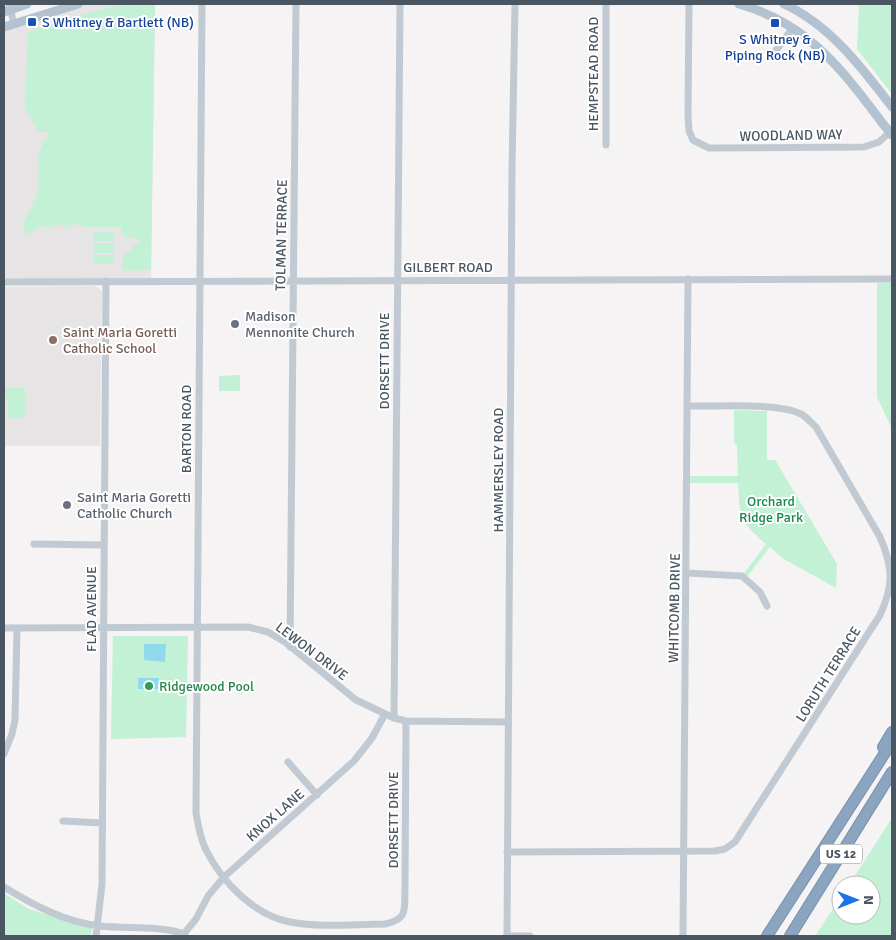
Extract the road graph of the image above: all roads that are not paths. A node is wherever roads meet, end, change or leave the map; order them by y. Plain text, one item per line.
1 (27, 4) edge
2 (78, 4) edge
3 (202, 4) edge
4 (296, 4) edge
5 (400, 4) edge
6 (515, 4) edge
7 (606, 4) edge
8 (689, 4) edge
9 (740, 4) edge
10 (784, 4) edge
11 (755, 6) edge
12 (8, 9) edge
13 (14, 24) junction
14 (4, 27) edge
15 (793, 28) junction
16 (774, 54) dead end
17 (892, 107) edge
18 (891, 133) edge
19 (606, 145) dead end
20 (688, 279) junction
21 (892, 279) edge
22 (293, 280) junction
23 (397, 280) junction
24 (512, 280) junction
25 (106, 281) junction
26 (199, 281) junction
27 (4, 282) edge
28 (688, 406) junction
29 (34, 544) dead end
30 (104, 544) junction
31 (687, 573) junction
32 (768, 606) dead end
33 (197, 627) junction
34 (4, 628) edge
35 (17, 628) junction
36 (103, 628) junction
37 (290, 647) junction
38 (385, 714) junction
39 (394, 718) junction
40 (406, 721) junction
41 (508, 722) junction
42 (892, 732) edge
43 (892, 742) edge
44 (4, 752) edge
45 (288, 762) dead end
46 (892, 772) edge
47 (317, 795) junction
48 (63, 822) dead end
49 (102, 823) junction
50 (830, 838) junction
51 (684, 851) junction
52 (507, 852) junction
53 (224, 877) junction
54 (4, 887) edge
55 (400, 918) joint
56 (97, 925) junction
57 (184, 935) edge
58 (96, 936) edge
59 (506, 936) edge
60 (530, 936) edge
61 (683, 936) edge
62 (767, 936) edge
63 (790, 936) edge

1 - 12 main road
2 - 13 main road
3 - 26 street, BARTON ROAD
4 - 22 street, TOLMAN TERRACE
5 - 23 street, DORSETT DRIVE
6 - 24 street, HAMMERSLEY ROAD
7 - 19 street, HEMPSTEAD ROAD
8 - 18 street, WOODLAND WAY
9 - 11 main road
10 - 17 main road
11 - 15 main road
12 - 13 street
13 - 14 main road
15 - 16 street
15 - 18 main road
20 - 21 street, GILBERT ROAD
20 - 24 street, GILBERT ROAD
20 - 28 street, WHITCOMB DRIVE
22 - 23 street, GILBERT ROAD
22 - 26 street, GILBERT ROAD
22 - 37 street, TOLMAN TERRACE
23 - 24 street, GILBERT ROAD
23 - 39 street, DORSETT DRIVE
24 - 41 street, HAMMERSLEY ROAD
25 - 26 street, GILBERT ROAD
25 - 27 street, GILBERT ROAD
25 - 30 street, FLAD AVENUE
26 - 33 street, BARTON ROAD
28 - 31 street, WHITCOMB DRIVE
28 - 51 street, LORUTH TERRACE
29 - 30 street
30 - 36 street, FLAD AVENUE
31 - 32 street
31 - 51 street, WHITCOMB DRIVE
33 - 36 street, LEWON DRIVE
33 - 37 street, LEWON DRIVE
33 - 53 street, BARTON ROAD
34 - 35 street, LEWON DRIVE
35 - 36 street, LEWON DRIVE
35 - 44 street
36 - 49 street, FLAD AVENUE
37 - 38 street, LEWON DRIVE
38 - 39 street, LEWON DRIVE
38 - 47 street, KNOX LANE
39 - 40 street, LEWON DRIVE
40 - 41 street, LEWON DRIVE
40 - 55 street, DORSETT DRIVE
41 - 52 street, HAMMERSLEY ROAD
42 - 50 highway
43 - 50 highway, US 12
45 - 47 street
46 - 63 highway, US 12
47 - 53 street, KNOX LANE
48 - 49 street
49 - 56 street, FLAD AVENUE
50 - 62 highway, US 12
51 - 52 street, LORUTH TERRACE
51 - 61 street, WHITCOMB DRIVE
52 - 59 street, HAMMERSLEY ROAD
53 - 55 street, BARTON ROAD
53 - 57 street, KNOX LANE
54 - 56 street
56 - 57 street
56 - 58 street, FLAD AVENUE
59 - 60 street

